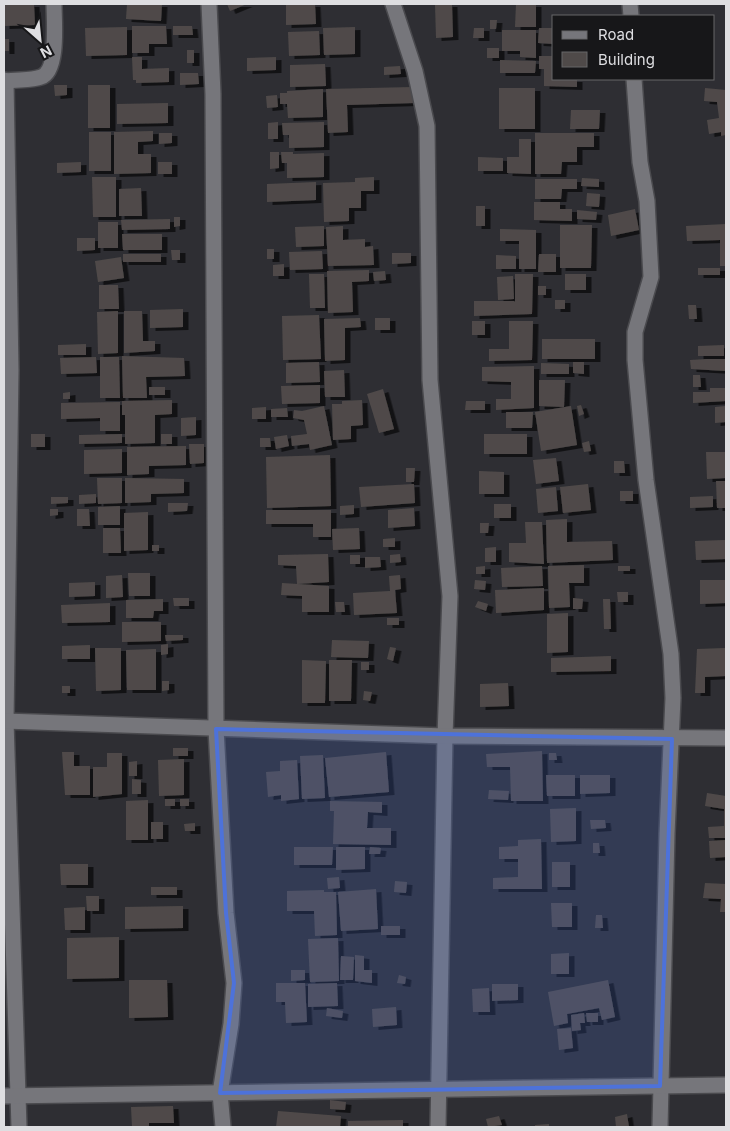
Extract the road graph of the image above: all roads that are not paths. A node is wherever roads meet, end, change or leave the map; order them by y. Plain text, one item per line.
1 (54, 4) edge
2 (210, 4) edge
3 (393, 4) edge
4 (5, 80) edge
5 (634, 80) edge
6 (5, 721) edge
7 (216, 730) junction
8 (446, 736) junction
9 (726, 738) edge
10 (672, 739) junction
11 (660, 1086) junction
12 (726, 1086) edge
13 (439, 1090) junction
14 (220, 1093) junction
15 (11, 1096) edge
16 (19, 1127) edge
17 (223, 1127) edge
18 (438, 1127) edge
19 (660, 1127) edge

1 - 4 street
2 - 7 street
3 - 8 street
4 - 6 street
5 - 10 street
6 - 7 street
6 - 15 street
7 - 8 street
7 - 14 street
8 - 10 street
8 - 13 street
9 - 10 street
10 - 11 street
11 - 12 street
11 - 13 street
11 - 19 street
13 - 14 street
13 - 18 street
14 - 15 street
14 - 17 street
15 - 16 street

